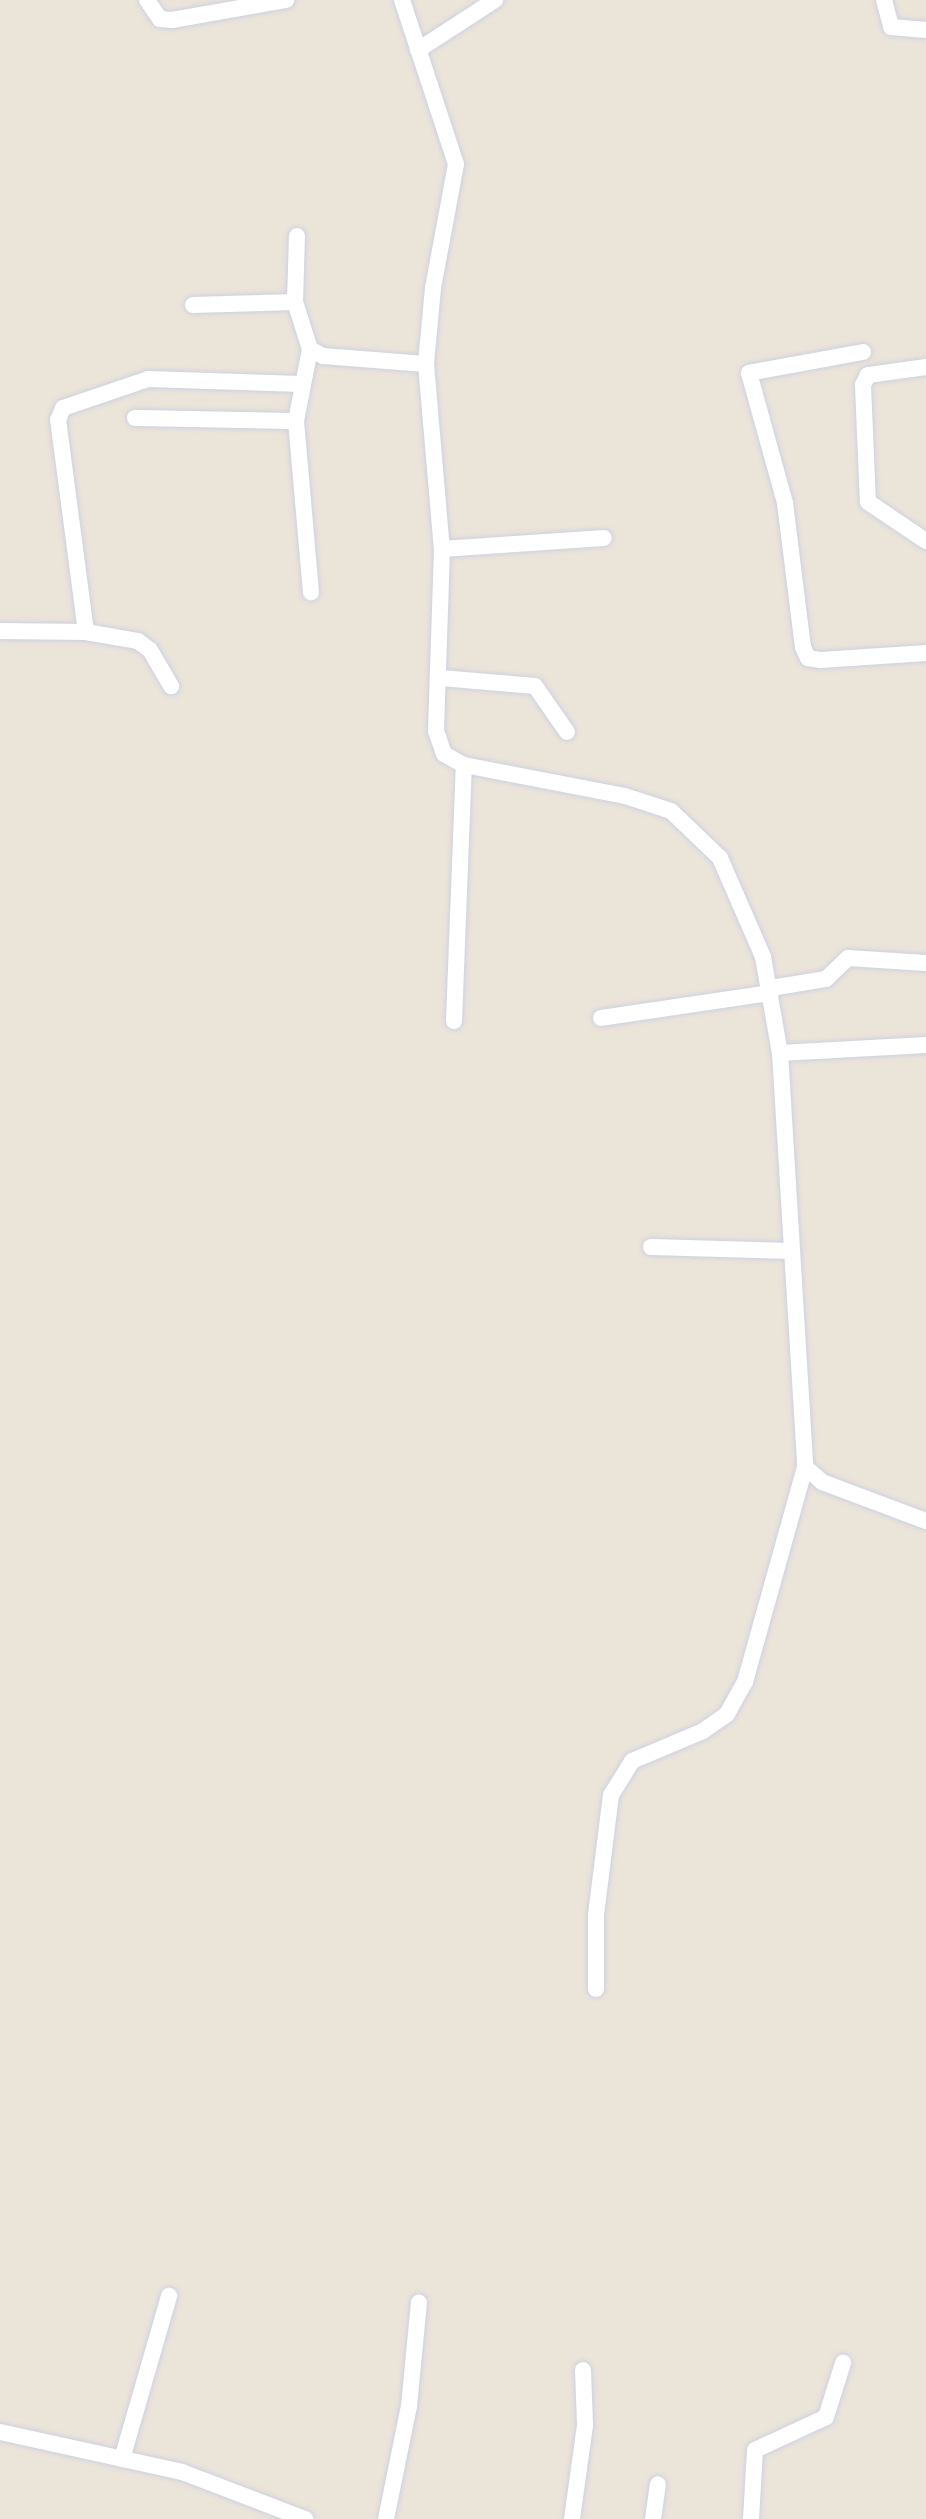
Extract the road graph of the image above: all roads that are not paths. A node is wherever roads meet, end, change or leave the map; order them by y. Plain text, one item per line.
1 (147, 0) edge
2 (286, 0) edge
3 (402, 0) edge
4 (495, 0) edge
5 (884, 0) edge
6 (926, 30) edge
7 (418, 50) junction
8 (297, 236) dead end
9 (295, 302) junction
10 (193, 305) dead end
11 (310, 349) junction
12 (863, 352) dead end
13 (426, 364) junction
14 (926, 367) edge
15 (301, 384) junction
16 (135, 418) dead end
17 (296, 421) junction
18 (604, 538) dead end
19 (926, 541) edge
20 (442, 549) junction
21 (311, 592) dead end
22 (0, 631) edge
23 (86, 632) junction
24 (926, 653) edge
25 (441, 678) junction
26 (171, 686) dead end
27 (567, 732) dead end
28 (464, 765) junction
29 (926, 963) edge
30 (771, 991) junction
31 (601, 1018) dead end
32 (454, 1021) dead end
33 (926, 1045) edge
34 (780, 1053) junction
35 (651, 1247) dead end
36 (792, 1251) junction
37 (805, 1467) junction
38 (926, 1521) edge
39 (596, 1989) dead end
40 (169, 2296) dead end
41 (419, 2302) dead end
42 (843, 2363) dead end
43 (583, 2370) dead end
44 (0, 2432) edge
45 (122, 2459) junction
46 (658, 2484) dead end
47 (305, 2519) edge
48 (386, 2519) edge
49 (572, 2519) edge
50 (653, 2519) edge
51 (751, 2519) edge

1 - 2 street
3 - 7 street
4 - 7 street
5 - 6 street
7 - 13 street
8 - 9 street
9 - 10 street
9 - 11 street
11 - 13 street
11 - 15 street
12 - 24 street
13 - 20 street
14 - 19 street
15 - 17 street
15 - 23 street
16 - 17 street
17 - 21 street
18 - 20 street
20 - 25 street
22 - 23 street
23 - 26 street
25 - 27 street
25 - 28 street
28 - 30 street
28 - 32 street
29 - 30 street
30 - 31 street
30 - 34 street
33 - 34 street
34 - 36 street
35 - 36 street
36 - 37 street
37 - 38 street
37 - 39 street
40 - 45 street
41 - 48 street
42 - 51 street
43 - 49 street
44 - 45 street
45 - 47 street
46 - 50 street

